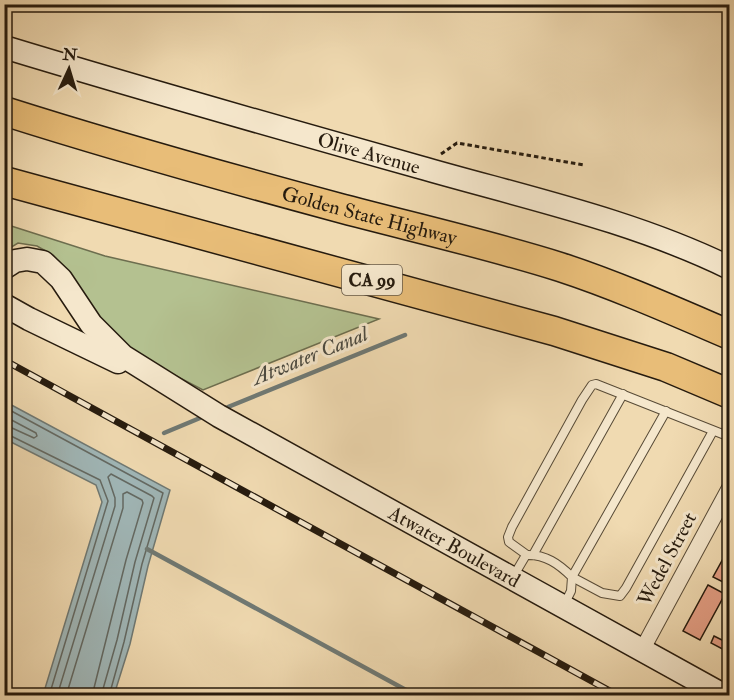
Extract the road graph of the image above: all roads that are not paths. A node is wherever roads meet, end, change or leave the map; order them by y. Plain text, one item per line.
1 (4, 47) edge
2 (4, 111) edge
3 (4, 181) edge
4 (4, 268) edge
5 (729, 268) edge
6 (9, 310) edge
7 (729, 335) edge
8 (184, 394) junction
9 (623, 394) junction
10 (729, 394) edge
11 (666, 411) junction
12 (713, 431) junction
13 (729, 437) edge
14 (729, 487) edge
15 (530, 555) junction
16 (572, 577) junction
17 (512, 578) junction
18 (564, 607) junction
19 (642, 650) junction
20 (725, 696) edge

1 - 5 main road, Olive Avenue
2 - 7 highway, Golden State Highway
3 - 10 highway, CA 99
4 - 8 main road, Atwater Boulevard
6 - 8 main road, Atwater Boulevard
8 - 17 main road, Atwater Boulevard
9 - 11 lane
9 - 15 lane
9 - 15 lane
11 - 12 lane
11 - 16 lane
12 - 13 lane
12 - 16 lane
14 - 19 street, Wedel Street
15 - 16 lane
15 - 17 lane
16 - 18 lane
17 - 18 main road, Atwater Boulevard
18 - 19 main road, Atwater Boulevard
19 - 20 main road, Atwater Boulevard

